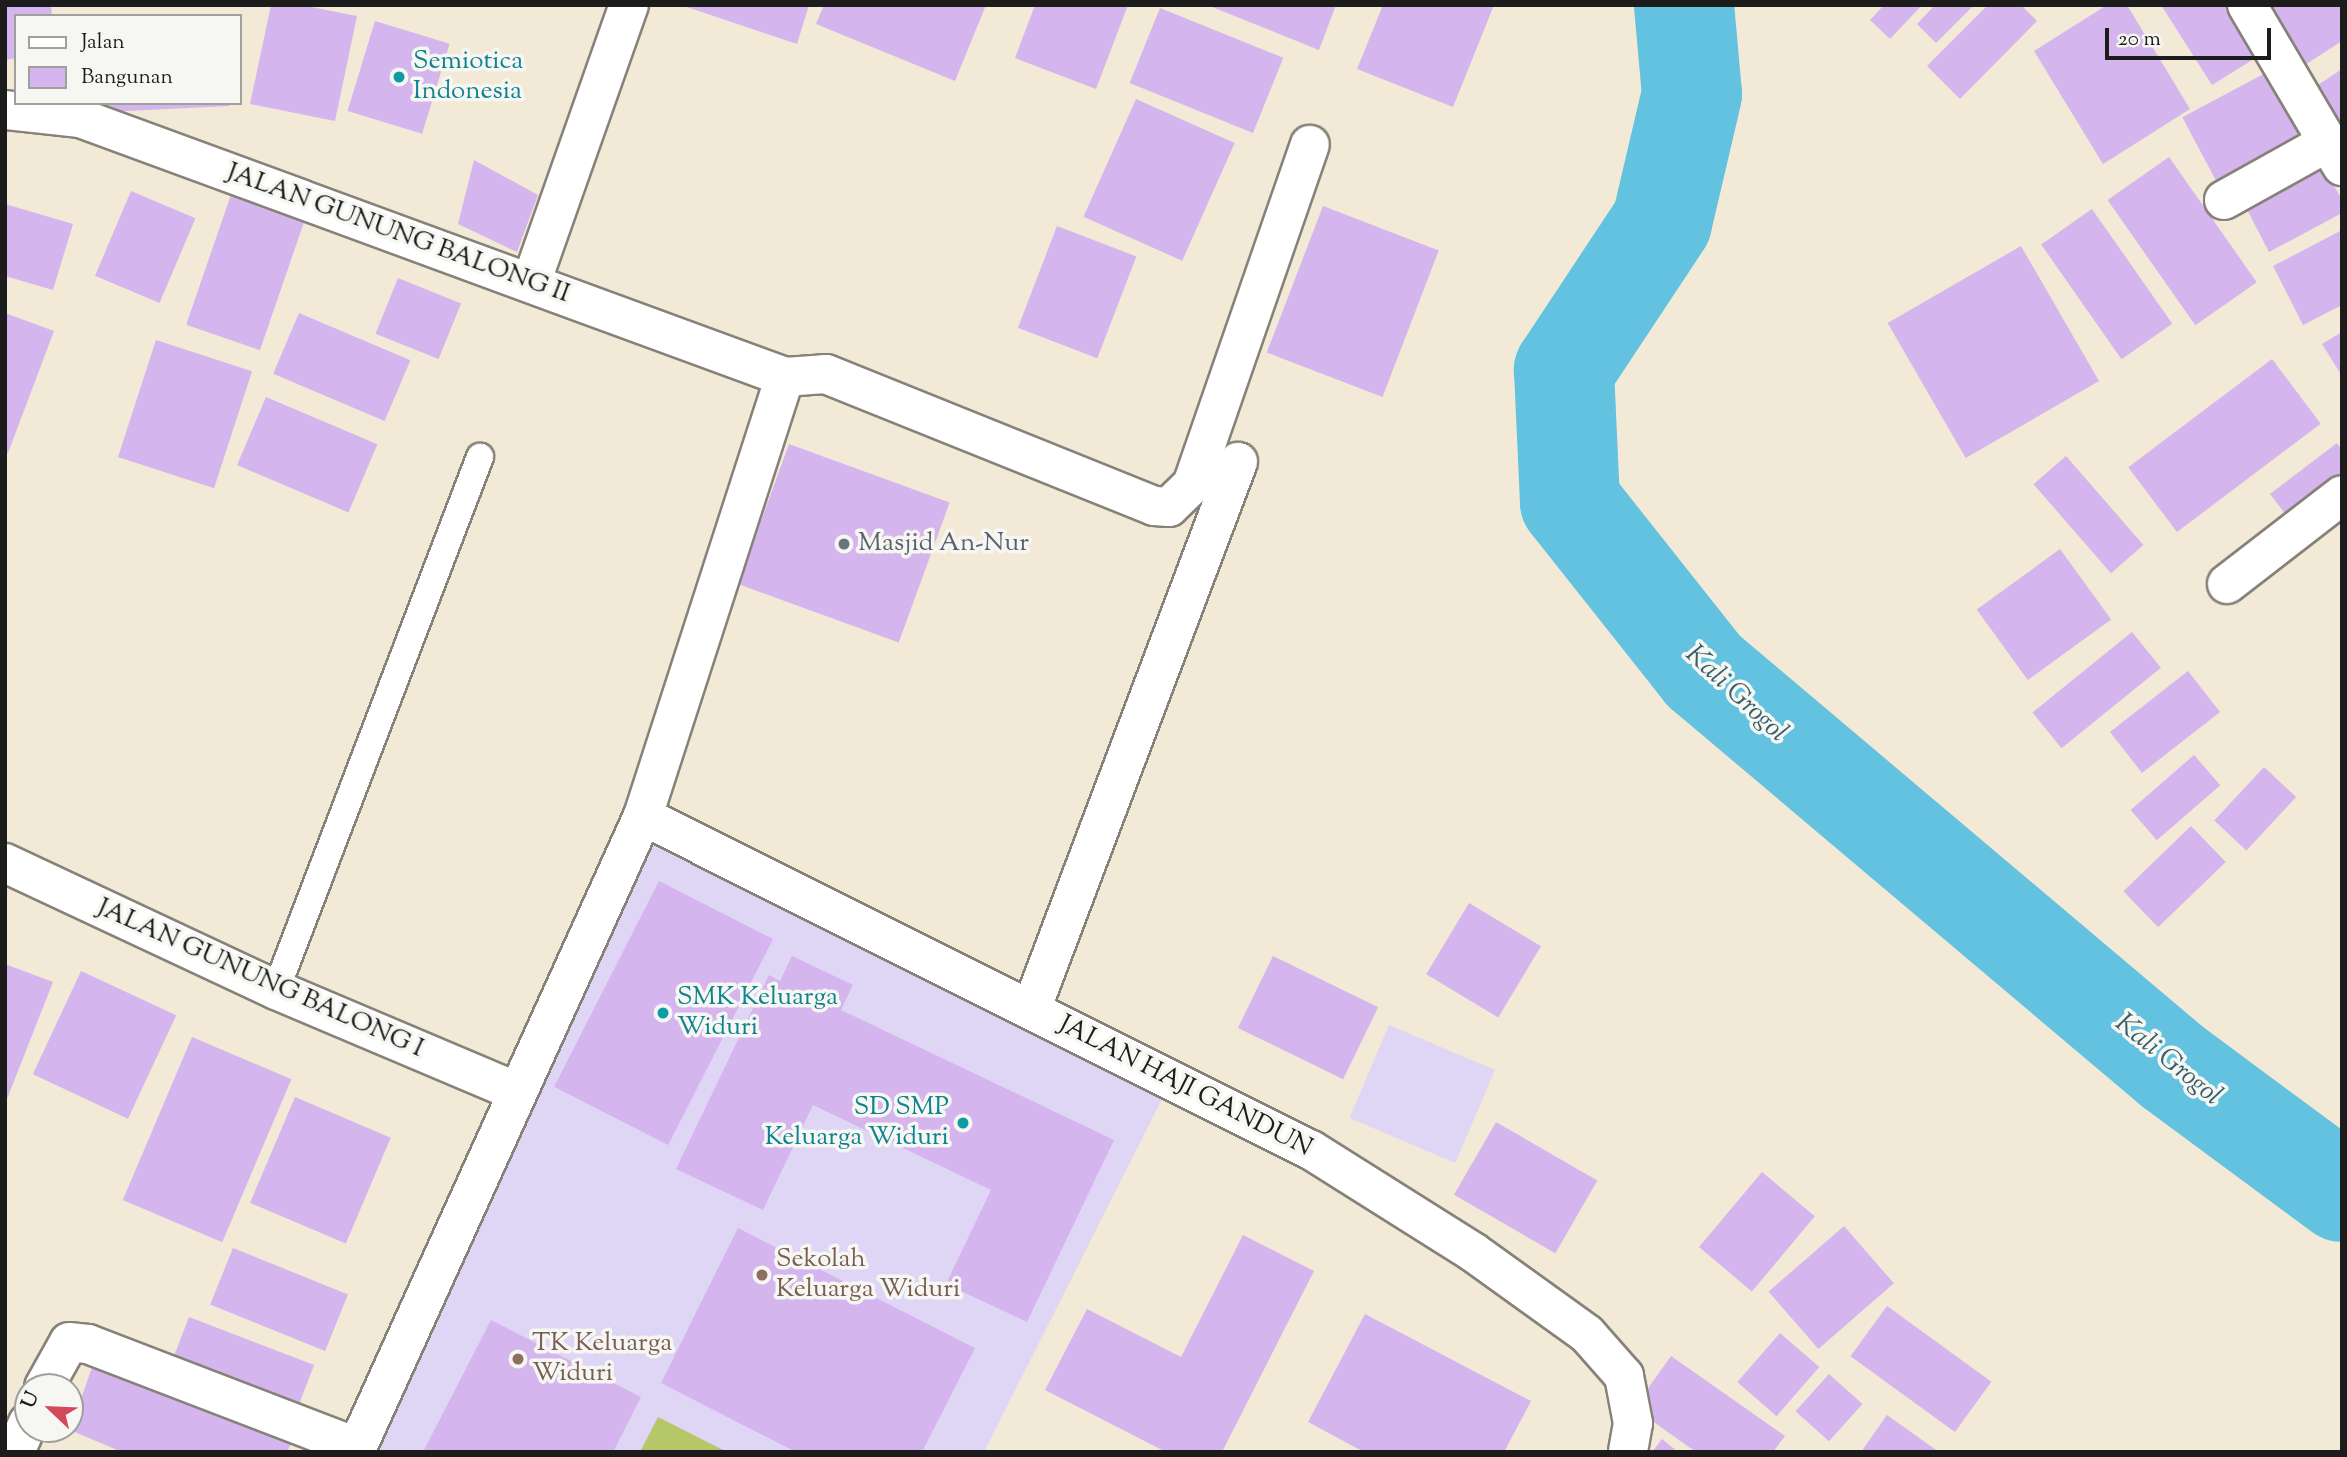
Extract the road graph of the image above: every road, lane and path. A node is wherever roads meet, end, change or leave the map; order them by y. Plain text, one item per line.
1 (629, 5) edge
2 (2247, 5) edge
3 (5, 110) edge
4 (1310, 145) dead end
5 (2335, 154) edge
6 (2224, 200) dead end
7 (531, 283) junction
8 (785, 377) junction
9 (480, 457) dead end
10 (1238, 462) dead end
11 (2342, 495) edge
12 (2227, 584) dead end
13 (643, 816) junction
14 (5, 863) edge
15 (276, 990) junction
16 (1031, 1010) junction
17 (515, 1091) junction
18 (52, 1373) edge
19 (356, 1449) edge
20 (1628, 1452) edge

1 - 7 street
2 - 5 street
3 - 7 street, JALAN GUNUNG BALONG II
4 - 8 street, JALAN GUNUNG BALONG II
5 - 6 street
7 - 8 street, JALAN GUNUNG BALONG II
8 - 13 street
9 - 15 lane
10 - 16 street
11 - 12 street
13 - 16 street, JALAN HAJI GANDUN
13 - 17 street
14 - 15 street, JALAN GUNUNG BALONG I
15 - 17 street, JALAN GUNUNG BALONG I
16 - 20 street, JALAN HAJI GANDUN
17 - 19 street
18 - 19 street

